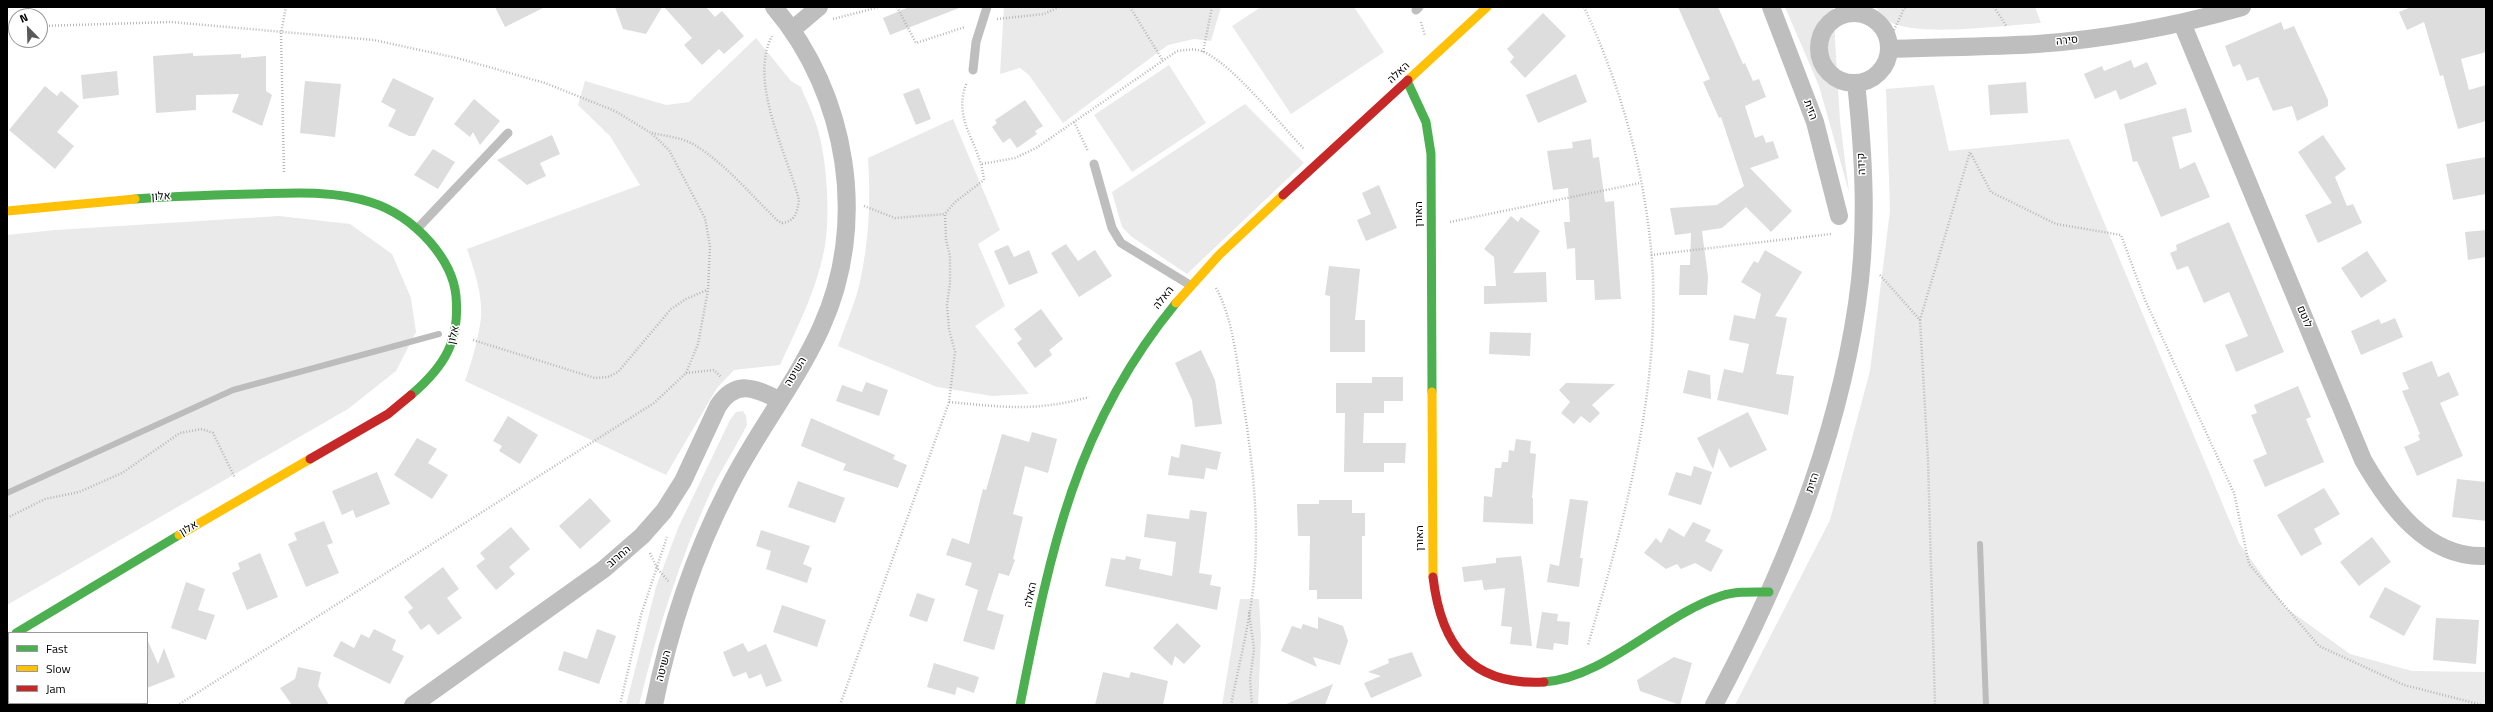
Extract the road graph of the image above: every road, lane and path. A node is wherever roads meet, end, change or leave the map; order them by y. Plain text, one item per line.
1 (286, 7) edge
2 (819, 7) edge
3 (987, 7) edge
4 (1130, 7) edge
5 (1212, 7) edge
6 (1487, 7) edge
7 (1584, 7) edge
8 (1771, 7) edge
9 (1904, 7) edge
10 (2242, 7) edge
11 (1417, 8) edge
12 (1850, 10) edge
13 (783, 17) edge
14 (2182, 23) junction
15 (1888, 46) junction
16 (1203, 52) junction
17 (1433, 57) junction
18 (1163, 61) junction
19 (973, 70) joint
20 (1407, 81) junction
21 (1856, 83) junction
22 (1074, 122) junction
23 (651, 132) dead end
24 (508, 133) dead end
25 (982, 164) junction
26 (1094, 164) joint
27 (1318, 164) junction
28 (1640, 183) junction
29 (285, 193) junction
30 (848, 200) junction
31 (7, 211) edge
32 (945, 214) junction
33 (1839, 216) dead end
34 (1431, 226) junction
35 (417, 229) junction
36 (1862, 243) junction
37 (1651, 255) junction
38 (1206, 269) junction
39 (1190, 285) junction
40 (708, 290) dead end
41 (1920, 320) junction
42 (454, 334) junction
43 (686, 374) dead end
44 (734, 390) junction
45 (1115, 390) junction
46 (779, 400) junction
47 (949, 402) junction
48 (245, 497) junction
49 (7, 518) edge
50 (669, 529) dead end
51 (642, 536) junction
52 (2486, 556) edge
53 (657, 568) junction
54 (1769, 592) junction
55 (683, 599) junction
56 (1248, 610) junction
57 (18, 632) edge
58 (1580, 672) junction
59 (413, 705) edge
60 (620, 705) edge
61 (654, 705) edge
62 (840, 705) edge
63 (1020, 705) edge
64 (1231, 705) edge
65 (1252, 705) edge
66 (1714, 705) edge
67 (1935, 705) edge
68 (2482, 705) edge

1 - 29 path
2 - 13 street
3 - 19 lane
4 - 18 path
5 - 16 path
6 - 17 street, האלה
7 - 28 path
8 - 33 street, הזית
9 - 15 path
10 - 14 street, סירה
11 - 17 path
12 - 15 street
12 - 21 street
13 - 23 path
13 - 30 street, השיטה
14 - 15 street, סירה
14 - 52 street, לוטם
15 - 21 street
16 - 18 path
16 - 27 path
17 - 20 street, האלה
18 - 22 path
19 - 25 path
20 - 27 street, האלה
20 - 34 street, האורן
21 - 36 street, קידה
22 - 25 path
22 - 26 path
24 - 35 lane
25 - 32 path
26 - 39 lane
27 - 38 street, האלה
28 - 34 path
28 - 37 path
29 - 31 street, אלון
29 - 35 street, אלון
30 - 32 path
30 - 46 street, השיטה
32 - 47 path
34 - 58 street, האורן
35 - 42 street, אלון
36 - 37 path
36 - 41 path
36 - 54 street, הזית
37 - 58 path
38 - 39 street, האלה
38 - 56 path
39 - 45 street, האלה
40 - 42 path
41 - 67 path
41 - 68 path
42 - 48 street, אלון
43 - 44 path
44 - 46 street
44 - 51 street, החרוב
45 - 47 path
45 - 63 street, האלה
46 - 55 street, השיטה
47 - 62 path
48 - 49 path
48 - 57 street, אלון
50 - 53 path
51 - 53 path
51 - 59 street, החרוב
53 - 55 path
53 - 60 path
54 - 58 street, האורן
54 - 66 street, הזית
55 - 61 street, השיטה
56 - 64 path
56 - 65 path

